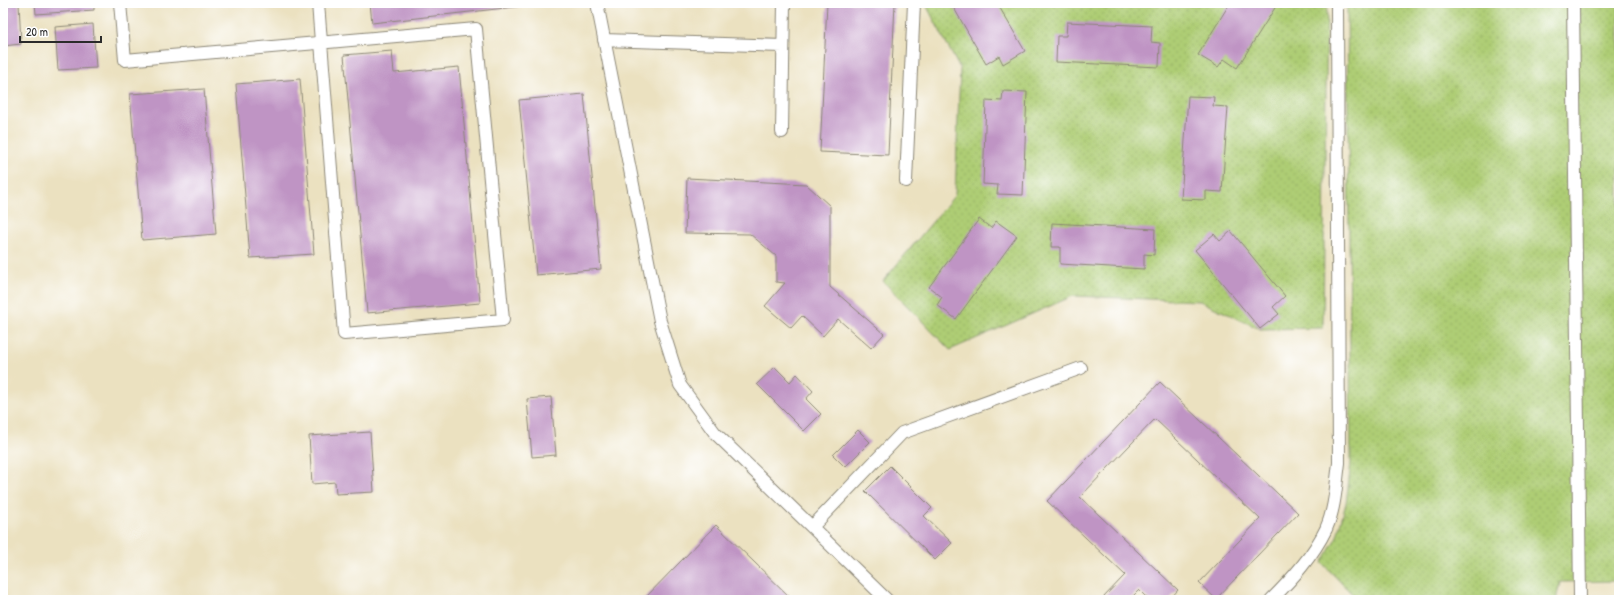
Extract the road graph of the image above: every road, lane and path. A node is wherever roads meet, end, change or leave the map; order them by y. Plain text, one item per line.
1 (120, 3) edge
2 (318, 3) edge
3 (597, 3) edge
4 (784, 3) edge
5 (914, 3) edge
6 (1337, 3) edge
7 (1573, 3) edge
8 (604, 40) junction
9 (321, 42) junction
10 (783, 46) junction
11 (782, 132) dead end
12 (906, 181) dead end
13 (1081, 368) dead end
14 (812, 527) junction
15 (887, 600) edge
16 (1271, 600) edge
17 (1580, 600) edge

1 - 9 lane
2 - 9 lane
3 - 8 lane
4 - 10 lane
5 - 12 lane
6 - 16 lane
7 - 17 lane
8 - 10 lane
8 - 14 lane
9 - 9 lane
10 - 11 lane
13 - 14 lane
14 - 15 lane

